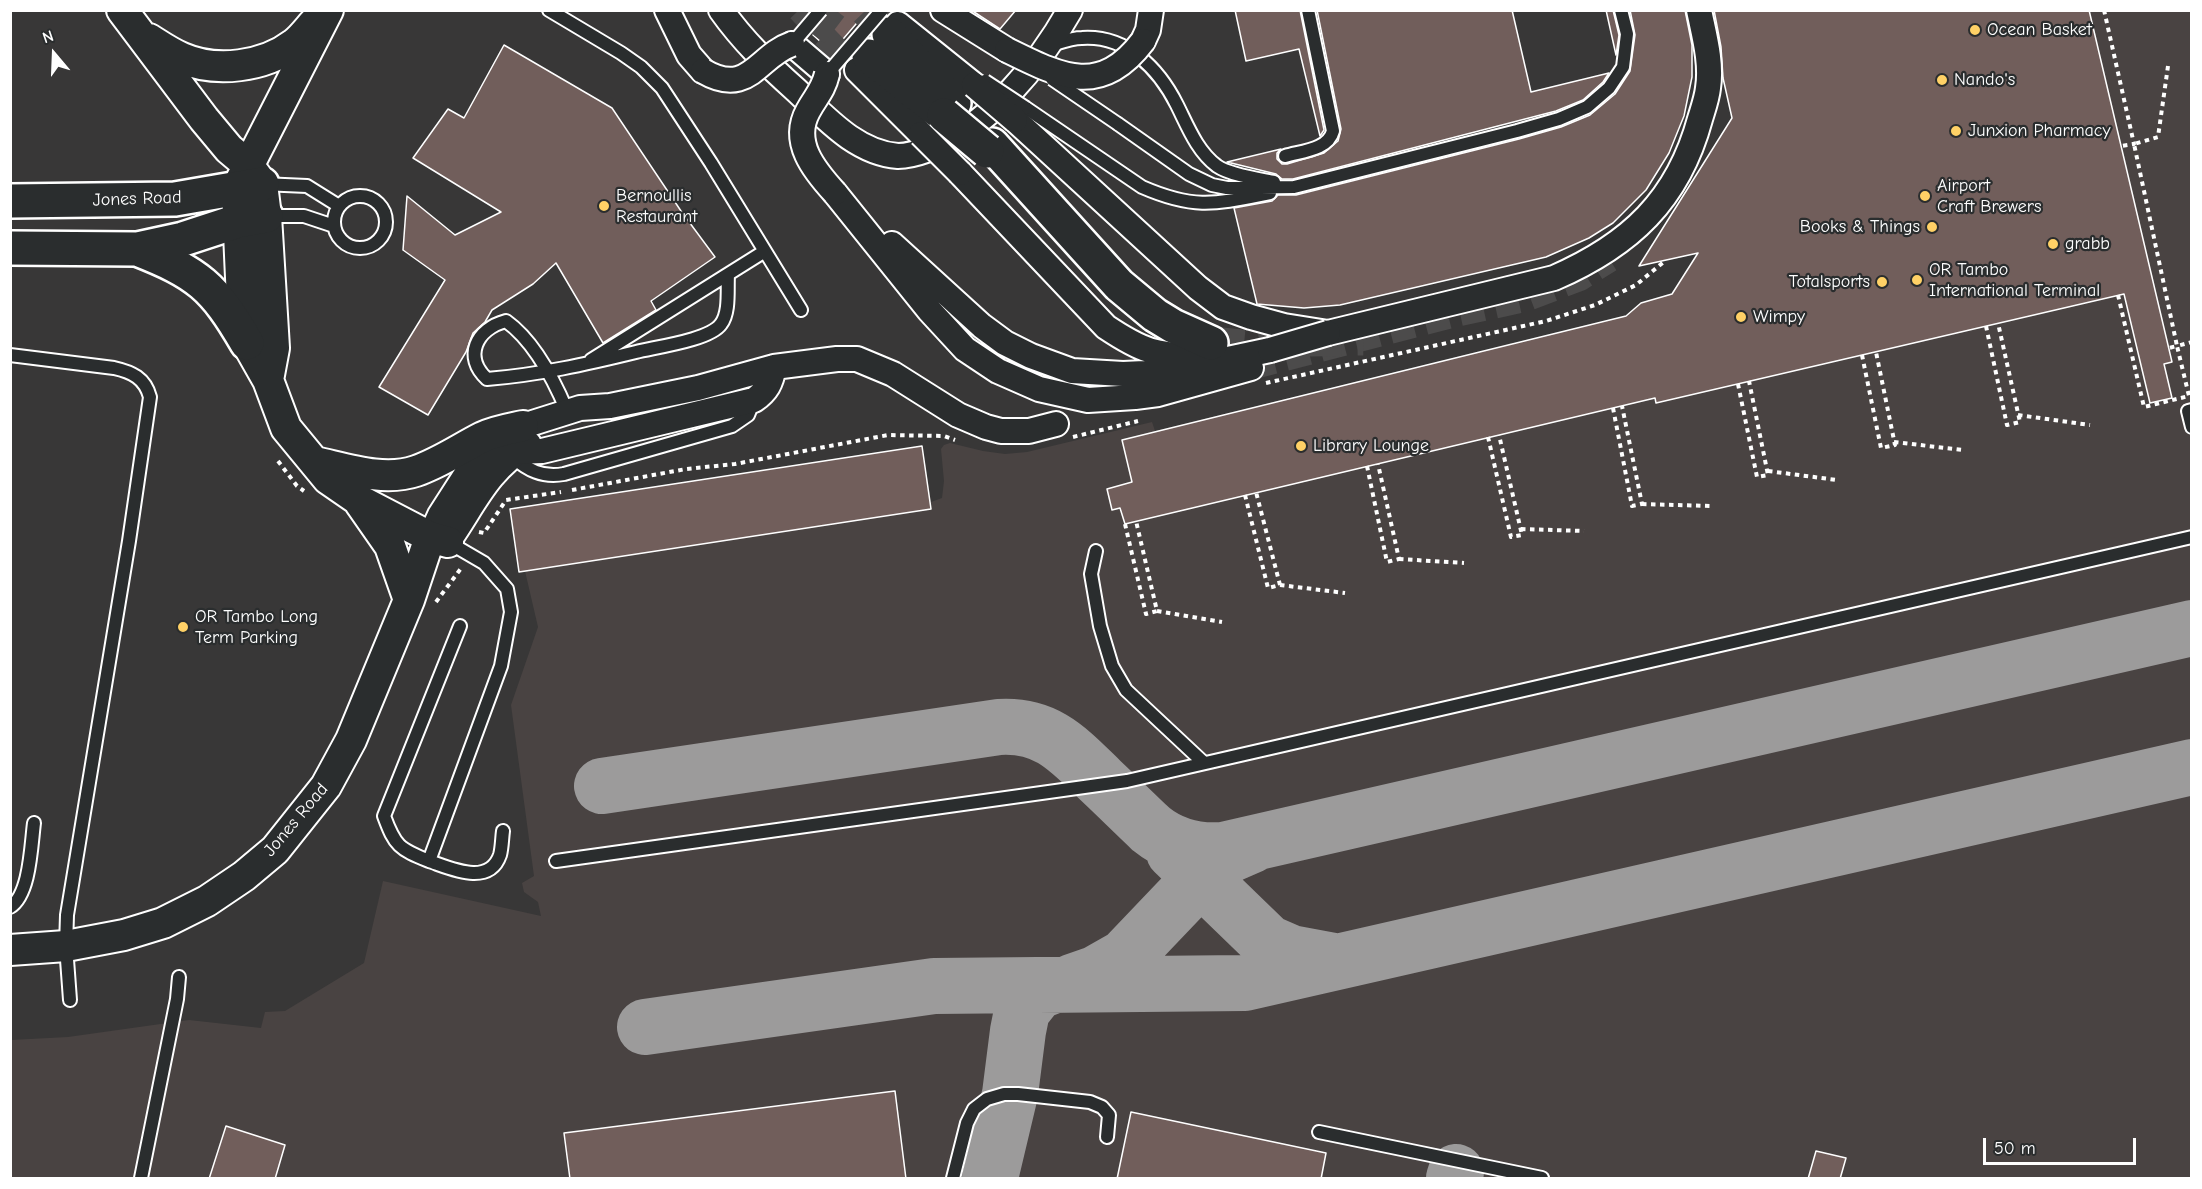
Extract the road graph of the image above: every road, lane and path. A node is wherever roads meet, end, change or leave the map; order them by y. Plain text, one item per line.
1 (326, 10) edge
2 (549, 10) edge
3 (667, 10) edge
4 (721, 10) edge
5 (821, 10) edge
6 (943, 10) edge
7 (1070, 10) edge
8 (1150, 10) edge
9 (1308, 10) edge
10 (1621, 10) edge
11 (1699, 10) edge
12 (2104, 10) edge
13 (129, 21) edge
14 (885, 39) edge
15 (792, 44) junction
16 (1046, 47) junction
17 (1007, 50) junction
18 (2168, 66) dead end
19 (827, 74) junction
20 (955, 103) junction
21 (1020, 114) junction
22 (2134, 144) junction
23 (2121, 146) dead end
24 (1285, 156) dead end
25 (1308, 182) junction
26 (1294, 187) junction
27 (835, 193) junction
28 (250, 195) junction
29 (10, 201) edge
30 (339, 206) junction
31 (334, 226) junction
32 (10, 248) edge
33 (137, 249) junction
34 (765, 251) junction
35 (728, 275) junction
36 (2118, 295) dead end
37 (801, 310) dead end
38 (1998, 323) dead end
39 (1986, 326) dead end
40 (1328, 333) junction
41 (2192, 342) edge
42 (1211, 343) tunnel mouth
43 (247, 344) junction
44 (2177, 346) junction
45 (2169, 348) dead end
46 (1270, 350) junction
47 (1876, 352) dead end
48 (10, 355) edge
49 (1862, 355) dead end
50 (581, 366) junction
51 (774, 367) junction
52 (1251, 368) tunnel mouth
53 (549, 371) junction
54 (268, 380) junction
55 (1749, 381) dead end
56 (1738, 384) dead end
57 (610, 406) junction
58 (1622, 406) dead end
59 (1613, 408) dead end
60 (2192, 410) edge
61 (567, 411) junction
62 (2018, 414) junction
63 (1056, 424) dead end
64 (2090, 425) dead end
65 (2192, 427) edge
66 (1499, 435) dead end
67 (1488, 437) dead end
68 (1894, 442) junction
69 (517, 445) junction
70 (1963, 450) dead end
71 (312, 461) junction
72 (1378, 464) dead end
73 (1367, 466) dead end
74 (1768, 471) junction
75 (1838, 480) dead end
76 (1256, 492) dead end
77 (1245, 495) dead end
78 (357, 499) junction
79 (1642, 504) junction
80 (1712, 507) dead end
81 (1136, 521) dead end
82 (1125, 524) dead end
83 (1521, 529) junction
84 (1584, 531) dead end
85 (2192, 537) edge
86 (434, 547) junction
87 (1095, 551) dead end
88 (1399, 560) junction
89 (1464, 562) dead end
90 (1280, 585) junction
91 (1345, 593) dead end
92 (409, 600) junction
93 (1157, 611) junction
94 (1222, 622) dead end
95 (460, 626) dead end
96 (1204, 763) junction
97 (34, 823) dead end
98 (503, 831) dead end
99 (429, 861) junction
100 (556, 861) dead end
101 (10, 907) edge
102 (66, 946) junction
103 (10, 950) edge
104 (179, 977) dead end
105 (70, 1000) dead end
106 (1319, 1132) dead end
107 (1107, 1137) dead end
108 (1537, 1178) edge
109 (141, 1179) edge
110 (953, 1179) edge

1 - 13 street
1 - 28 street
2 - 34 lane
3 - 15 street, bridge
4 - 16 street
5 - 15 lane, bridge
6 - 17 street
7 - 16 street
8 - 17 street, bridge
9 - 24 lane
10 - 25 lane
11 - 40 street
12 - 22 path
13 - 28 street
14 - 19 lane, bridge
14 - 20 main road
14 - 20 street
15 - 19 street
16 - 25 lane
17 - 26 lane, bridge
18 - 22 path
19 - 27 street, bridge
20 - 21 street, bridge
20 - 42 main road, bridge
20 - 46 street, bridge
21 - 26 lane
21 - 40 street
22 - 23 path
22 - 44 path
25 - 26 lane
27 - 46 street
27 - 52 street
28 - 29 main road, Jones Road
28 - 30 lane
28 - 31 lane
28 - 33 main road
28 - 43 street
28 - 54 street
30 - 31 lane
30 - 31 lane
32 - 33 main road
33 - 43 main road
34 - 35 lane
34 - 37 lane
35 - 50 lane
35 - 50 lane
36 - 44 path, bridge
38 - 62 path, bridge
39 - 62 path, bridge
40 - 46 street, bridge
41 - 44 path, bridge
43 - 54 street
44 - 45 path, bridge
47 - 68 path, bridge
48 - 102 lane
49 - 68 path, bridge
50 - 53 lane
51 - 57 street
51 - 63 street
51 - 69 street
53 - 53 lane
53 - 61 lane
54 - 71 street
55 - 74 path, bridge
56 - 74 path, bridge
57 - 61 street
57 - 69 street
58 - 79 path, bridge
59 - 79 path, bridge
60 - 65 lane
61 - 69 street
62 - 64 path
66 - 83 path, bridge
67 - 83 path, bridge
68 - 70 path
69 - 71 street
69 - 86 street
69 - 86 street
71 - 78 street
72 - 88 path, bridge
73 - 88 path, bridge
74 - 75 path
76 - 90 path, bridge
77 - 90 path, bridge
78 - 86 street
78 - 92 street
79 - 80 path
81 - 93 path, bridge
82 - 93 path, bridge
83 - 84 path
85 - 96 lane
86 - 92 street, Jones Road
86 - 99 lane
87 - 96 lane
88 - 89 path
90 - 91 path
92 - 102 street, Jones Road
93 - 94 path
95 - 99 lane
96 - 100 lane
97 - 101 lane
98 - 99 lane
102 - 103 street, Jones Road
102 - 105 lane
104 - 109 lane
106 - 108 lane
107 - 110 lane

